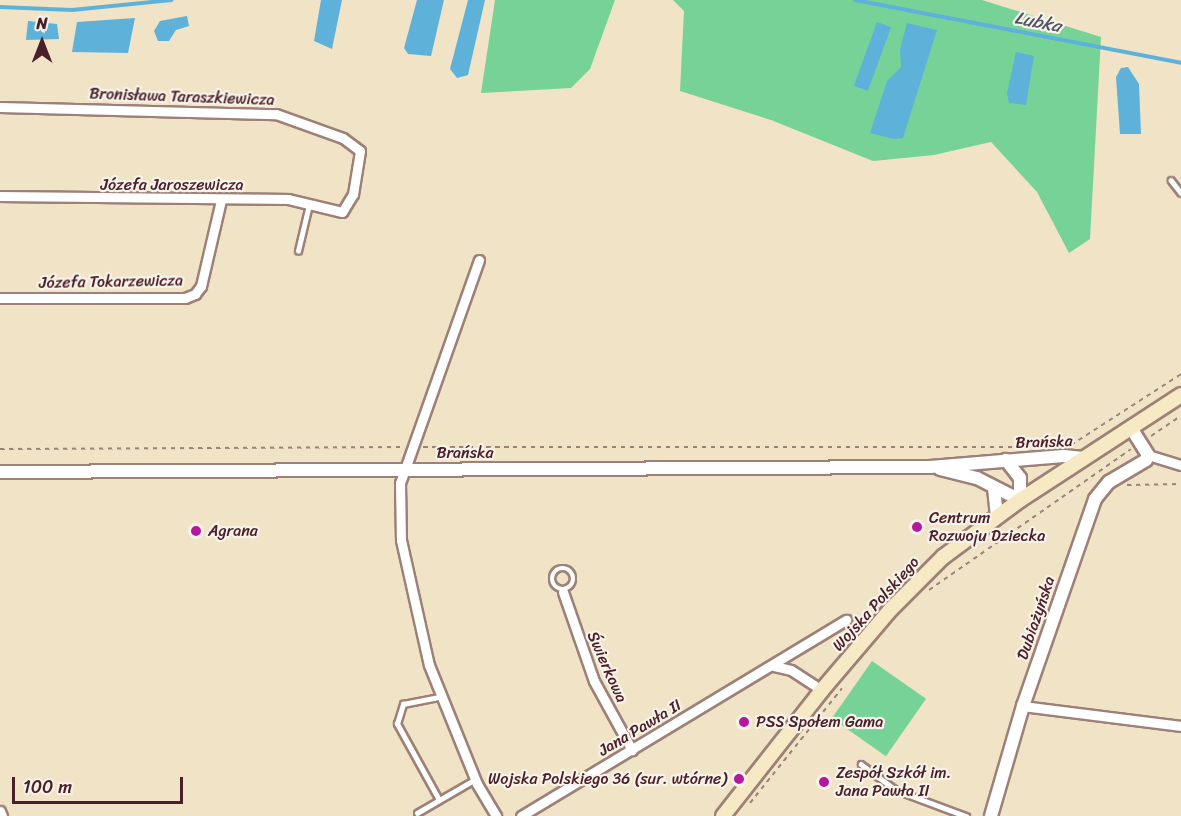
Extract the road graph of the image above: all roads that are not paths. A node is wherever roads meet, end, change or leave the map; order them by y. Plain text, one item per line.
1 (0, 107) edge
2 (1171, 180) dead end
3 (1181, 193) edge
4 (0, 196) edge
5 (221, 200) junction
6 (309, 205) junction
7 (342, 212) joint
8 (297, 251) dead end
9 (479, 260) dead end
10 (0, 298) edge
11 (1181, 395) edge
12 (1131, 428) junction
13 (1148, 455) junction
14 (1083, 458) junction
15 (1006, 460) junction
16 (1181, 465) edge
17 (930, 467) junction
18 (405, 470) junction
19 (0, 472) edge
20 (994, 488) junction
21 (1020, 500) junction
22 (997, 516) junction
23 (563, 592) junction
24 (846, 620) dead end
25 (774, 666) junction
26 (822, 690) junction
27 (440, 697) junction
28 (1023, 706) junction
29 (1181, 726) edge
30 (632, 750) junction
31 (861, 764) dead end
32 (476, 780) junction
33 (438, 800) junction
34 (0, 811) edge
35 (417, 813) dead end
36 (2, 816) edge
37 (496, 816) edge
38 (521, 816) edge
39 (723, 816) edge
40 (966, 816) edge
41 (991, 816) edge

1 - 7 street, Bronisława Taraszkiewicza
2 - 3 lane
4 - 5 street, Józefa Jaroszewicza
5 - 6 street, Józefa Jaroszewicza
5 - 10 street, Józefa Tokarzewicza
6 - 7 street, Józefa Jaroszewicza
6 - 8 lane
9 - 18 street
11 - 12 main road, Wojska Polskiego
12 - 13 street
12 - 14 main road, Wojska Polskiego
13 - 16 street
13 - 28 street, Dubiażyńska
14 - 15 street, Brańska
14 - 21 main road, Wojska Polskiego
15 - 17 street, Brańska
15 - 21 street, Brańska
17 - 18 street, Brańska
17 - 20 street, Brańska
18 - 19 street, Brańska
18 - 27 street
20 - 21 street, Brańska
20 - 22 street
21 - 22 main road, Wojska Polskiego
22 - 26 main road, Wojska Polskiego
23 - 23 lane
23 - 30 street, Świerkowa
24 - 25 street, Jana Pawła II
25 - 26 street
25 - 30 street, Jana Pawła II
26 - 39 main road, Wojska Polskiego
27 - 32 street
27 - 33 lane
28 - 29 street
28 - 41 street, Dubiażyńska
30 - 38 street, Jana Pawła II
31 - 40 lane
32 - 33 lane
32 - 37 street
33 - 35 lane
34 - 36 street

